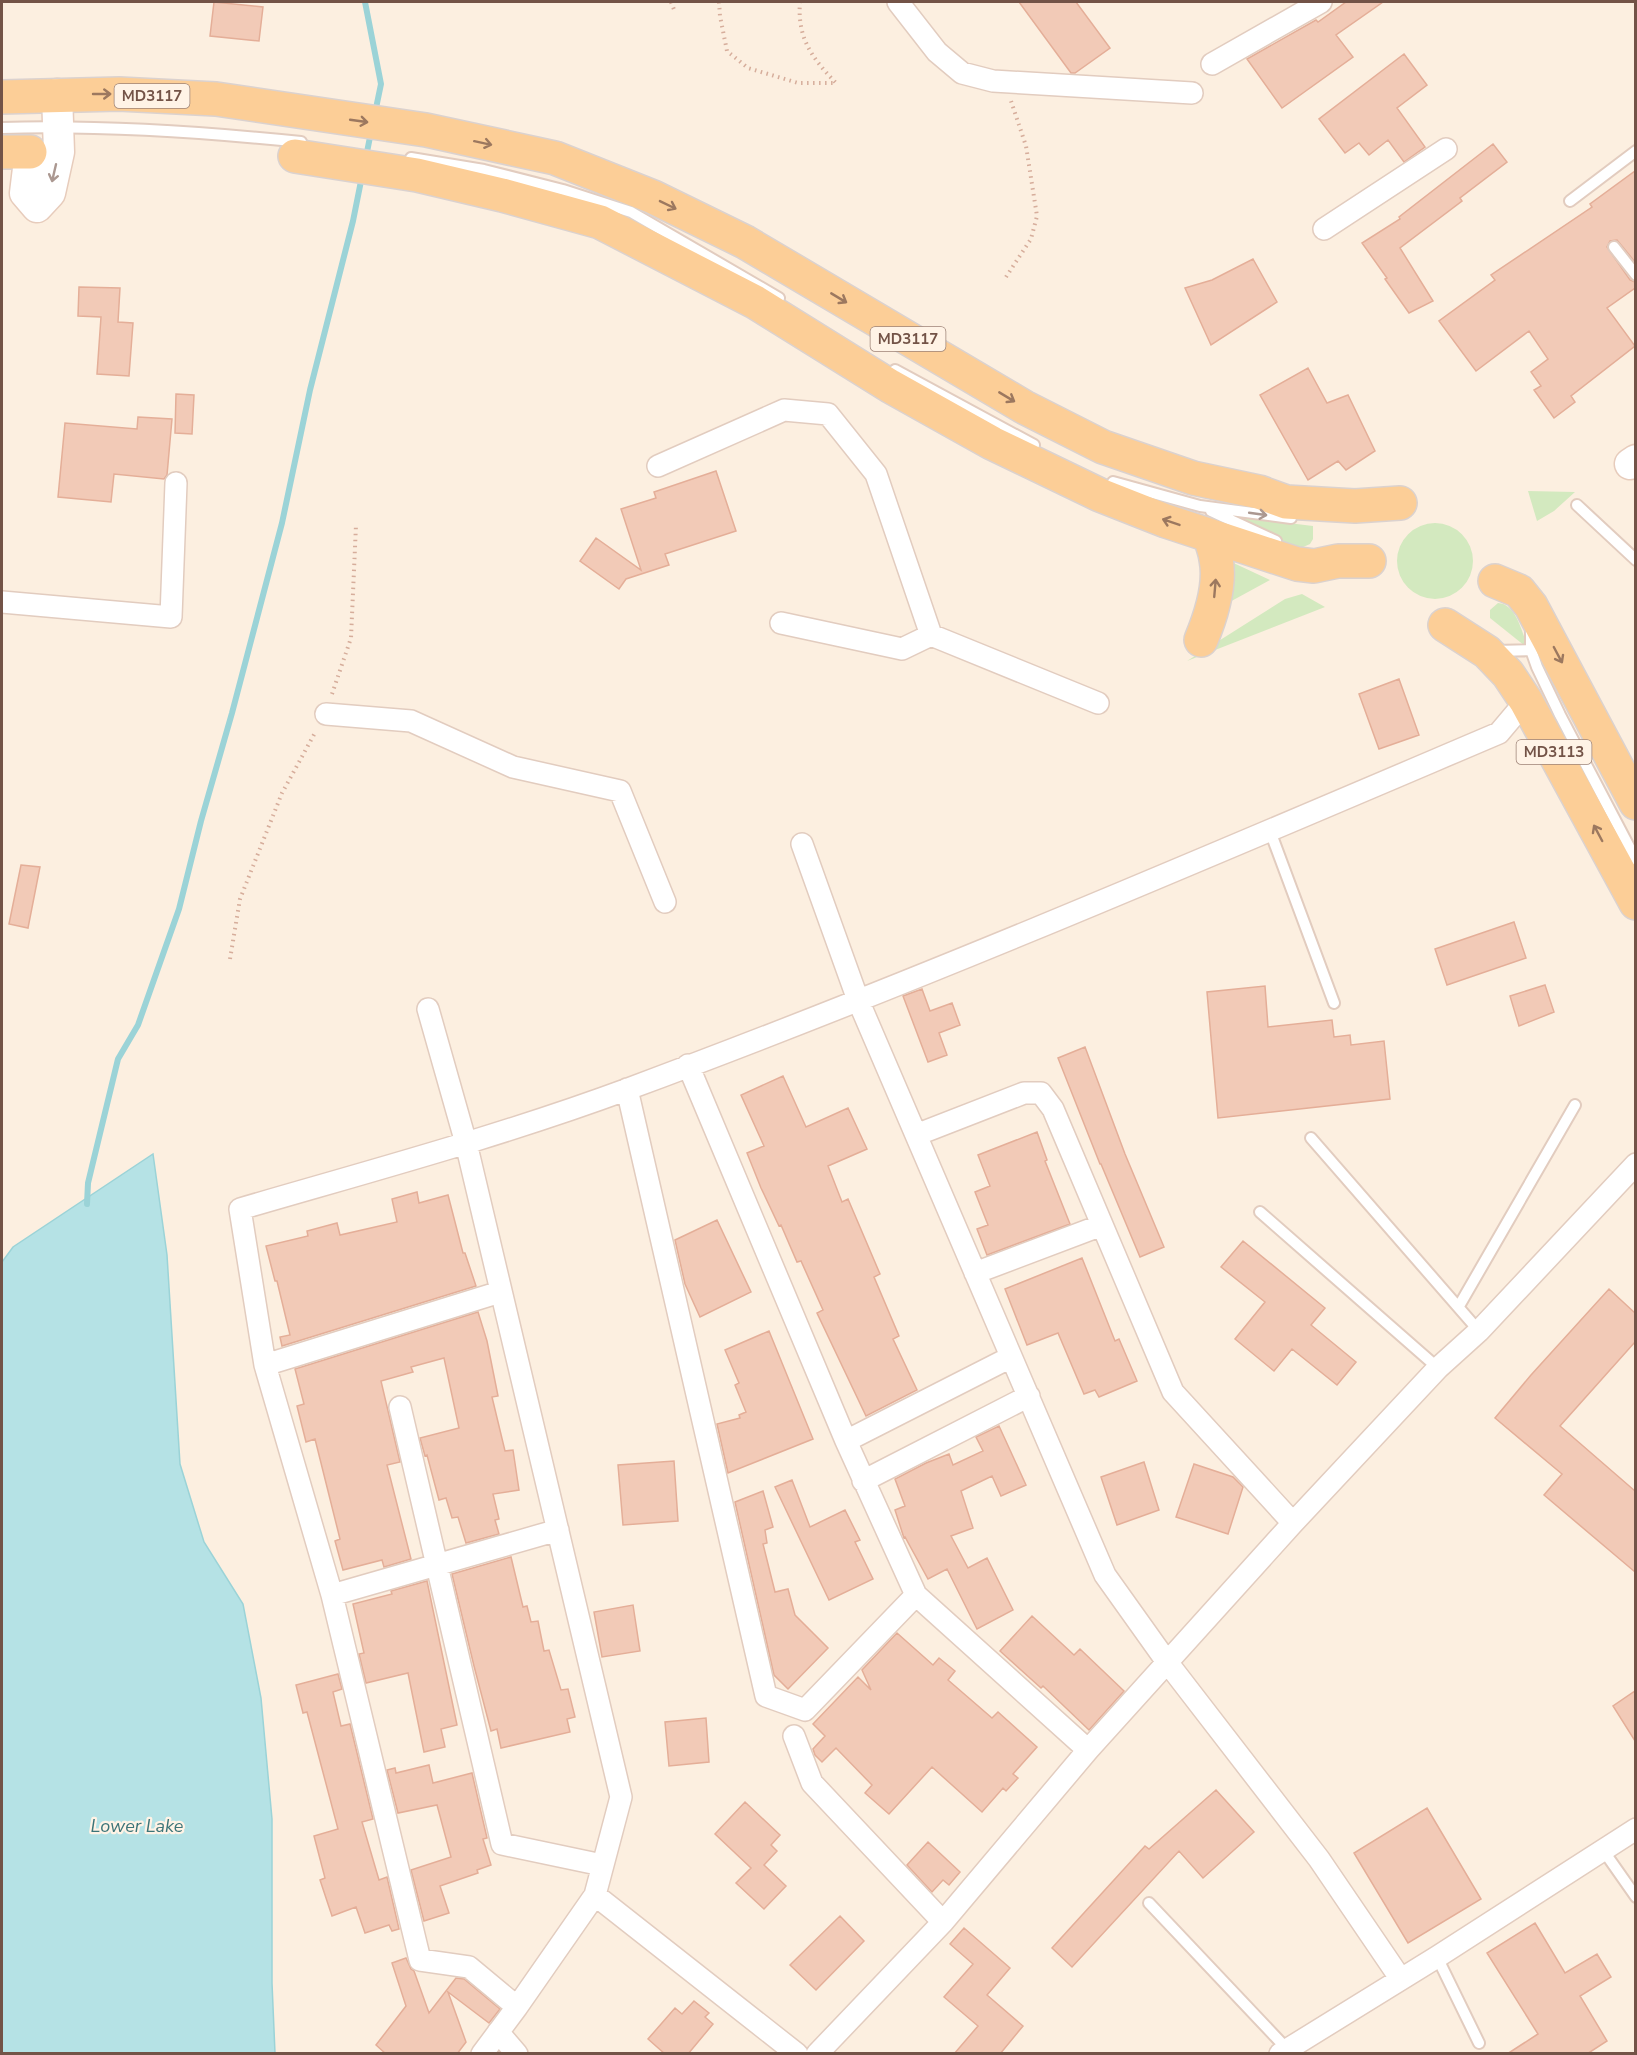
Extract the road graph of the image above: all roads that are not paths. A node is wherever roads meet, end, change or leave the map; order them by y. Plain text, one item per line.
1 (898, 2) edge
2 (1321, 2) edge
3 (1212, 64) dead end
4 (1192, 93) dead end
5 (57, 94) junction
6 (2, 97) edge
7 (58, 127) junction
8 (2, 128) edge
9 (304, 139) junction
10 (1446, 149) dead end
11 (1635, 151) edge
12 (16, 152) edge
13 (415, 155) junction
14 (1570, 201) dead end
15 (1324, 229) dead end
16 (1614, 247) dead end
17 (1635, 275) edge
18 (787, 303) dead end
19 (881, 362) dead end
20 (1042, 449) dead end
21 (658, 466) dead end
22 (1104, 479) dead end
23 (176, 483) dead end
24 (1400, 503) dead end
25 (1355, 506) junction
26 (1577, 506) dead end
27 (1319, 516) dead end
28 (1299, 519) dead end
29 (1205, 521) junction
30 (1284, 545) dead end
31 (1635, 560) edge
32 (1369, 561) dead end
33 (1496, 581) dead end
34 (2, 602) edge
35 (1531, 606) junction
36 (781, 623) dead end
37 (1445, 625) dead end
38 (931, 635) junction
39 (1201, 640) dead end
40 (1531, 650) junction
41 (1487, 652) junction
42 (1527, 701) junction
43 (1098, 703) dead end
44 (326, 714) road end
45 (1635, 803) edge
46 (1270, 831) junction
47 (802, 844) dead end
48 (1635, 860) edge
49 (665, 902) dead end
50 (1635, 903) edge
51 (858, 1000) junction
52 (1334, 1003) dead end
53 (428, 1009) dead end
54 (688, 1065) junction
55 (627, 1089) junction
56 (1575, 1105) dead end
57 (916, 1135) junction
58 (1311, 1138) dead end
59 (466, 1143) junction
60 (1635, 1164) edge
61 (1260, 1212) dead end
62 (1102, 1226) junction
63 (975, 1273) junction
64 (500, 1292) junction
65 (1459, 1306) junction
66 (1479, 1331) junction
67 (1011, 1357) junction
68 (265, 1365) junction
69 (1438, 1368) junction
70 (1029, 1396) junction
71 (400, 1407) dead end
72 (846, 1440) junction
73 (863, 1481) junction
74 (1293, 1523) junction
75 (558, 1530) junction
76 (438, 1564) junction
77 (332, 1595) junction
78 (916, 1595) junction
79 (1167, 1662) junction
80 (794, 1736) dead end
81 (1088, 1750) junction
82 (1635, 1829) edge
83 (1603, 1850) junction
84 (602, 1865) junction
85 (595, 1895) junction
86 (1635, 1897) edge
87 (1149, 1904) dead end
88 (943, 1922) junction
89 (1437, 1957) junction
90 (1400, 1978) junction
91 (518, 2007) junction
92 (498, 2032) junction
93 (1479, 2043) dead end
94 (1284, 2051) edge
95 (482, 2054) edge
96 (517, 2054) edge
97 (797, 2054) edge
98 (817, 2054) edge

1 - 4 street
2 - 3 street
5 - 6 main road, MD3117
5 - 7 street
5 -> 9 main road, MD3117
7 - 8 lane
7 - 9 lane
7 -> 12 street
9 - 13 main road, MD3117
9 -> 13 main road, MD3117
10 - 15 street
11 - 14 lane
13 - 18 lane
13 -> 25 main road, MD3117
29 -> 13 main road, MD3117
16 - 17 lane
19 - 20 lane
21 - 38 street
22 - 29 lane
23 - 34 street
24 - 25 main road, MD3117
25 - 27 lane
26 - 31 lane
29 -> 28 lane
29 - 30 lane
29 - 32 main road, MD3117
39 -> 29 main road
33 - 35 main road, MD3113
35 - 40 lane
35 -> 45 main road, MD3113
36 - 38 street
37 - 41 main road, MD3113
38 - 43 street
40 - 41 lane
40 - 48 lane
41 - 42 main road, MD3113
42 - 46 street
50 -> 42 main road, MD3113
44 - 49 street
46 - 51 street
46 - 52 lane
47 - 51 street
51 - 54 street
51 - 57 street
53 - 59 street
54 - 55 street
54 - 72 street
55 - 59 street
55 - 78 street
56 - 65 lane
57 - 62 street
57 - 63 street
58 - 65 lane
59 - 64 street
59 - 68 street
60 - 66 street
61 - 69 lane
62 - 63 street
62 - 74 street
63 - 67 street
64 - 68 street
64 - 75 street
65 - 66 lane
66 - 69 street
67 - 70 street
67 - 72 street
68 - 77 street
69 - 74 street
70 - 73 street
70 - 79 street
71 - 76 street
72 - 73 street
73 - 78 street
74 - 79 street
75 - 76 street
75 - 84 street
76 - 77 street
76 - 84 street
77 - 91 street
78 - 81 street
79 - 81 street
79 - 90 street
80 - 88 street
81 - 88 street
82 - 83 street
83 - 86 lane
83 - 89 street
84 - 85 street
85 - 91 street
85 - 97 street
87 - 94 lane
88 - 98 street
89 - 90 street
89 - 93 lane
90 - 94 street
91 - 92 street
92 - 95 street
92 - 96 street

